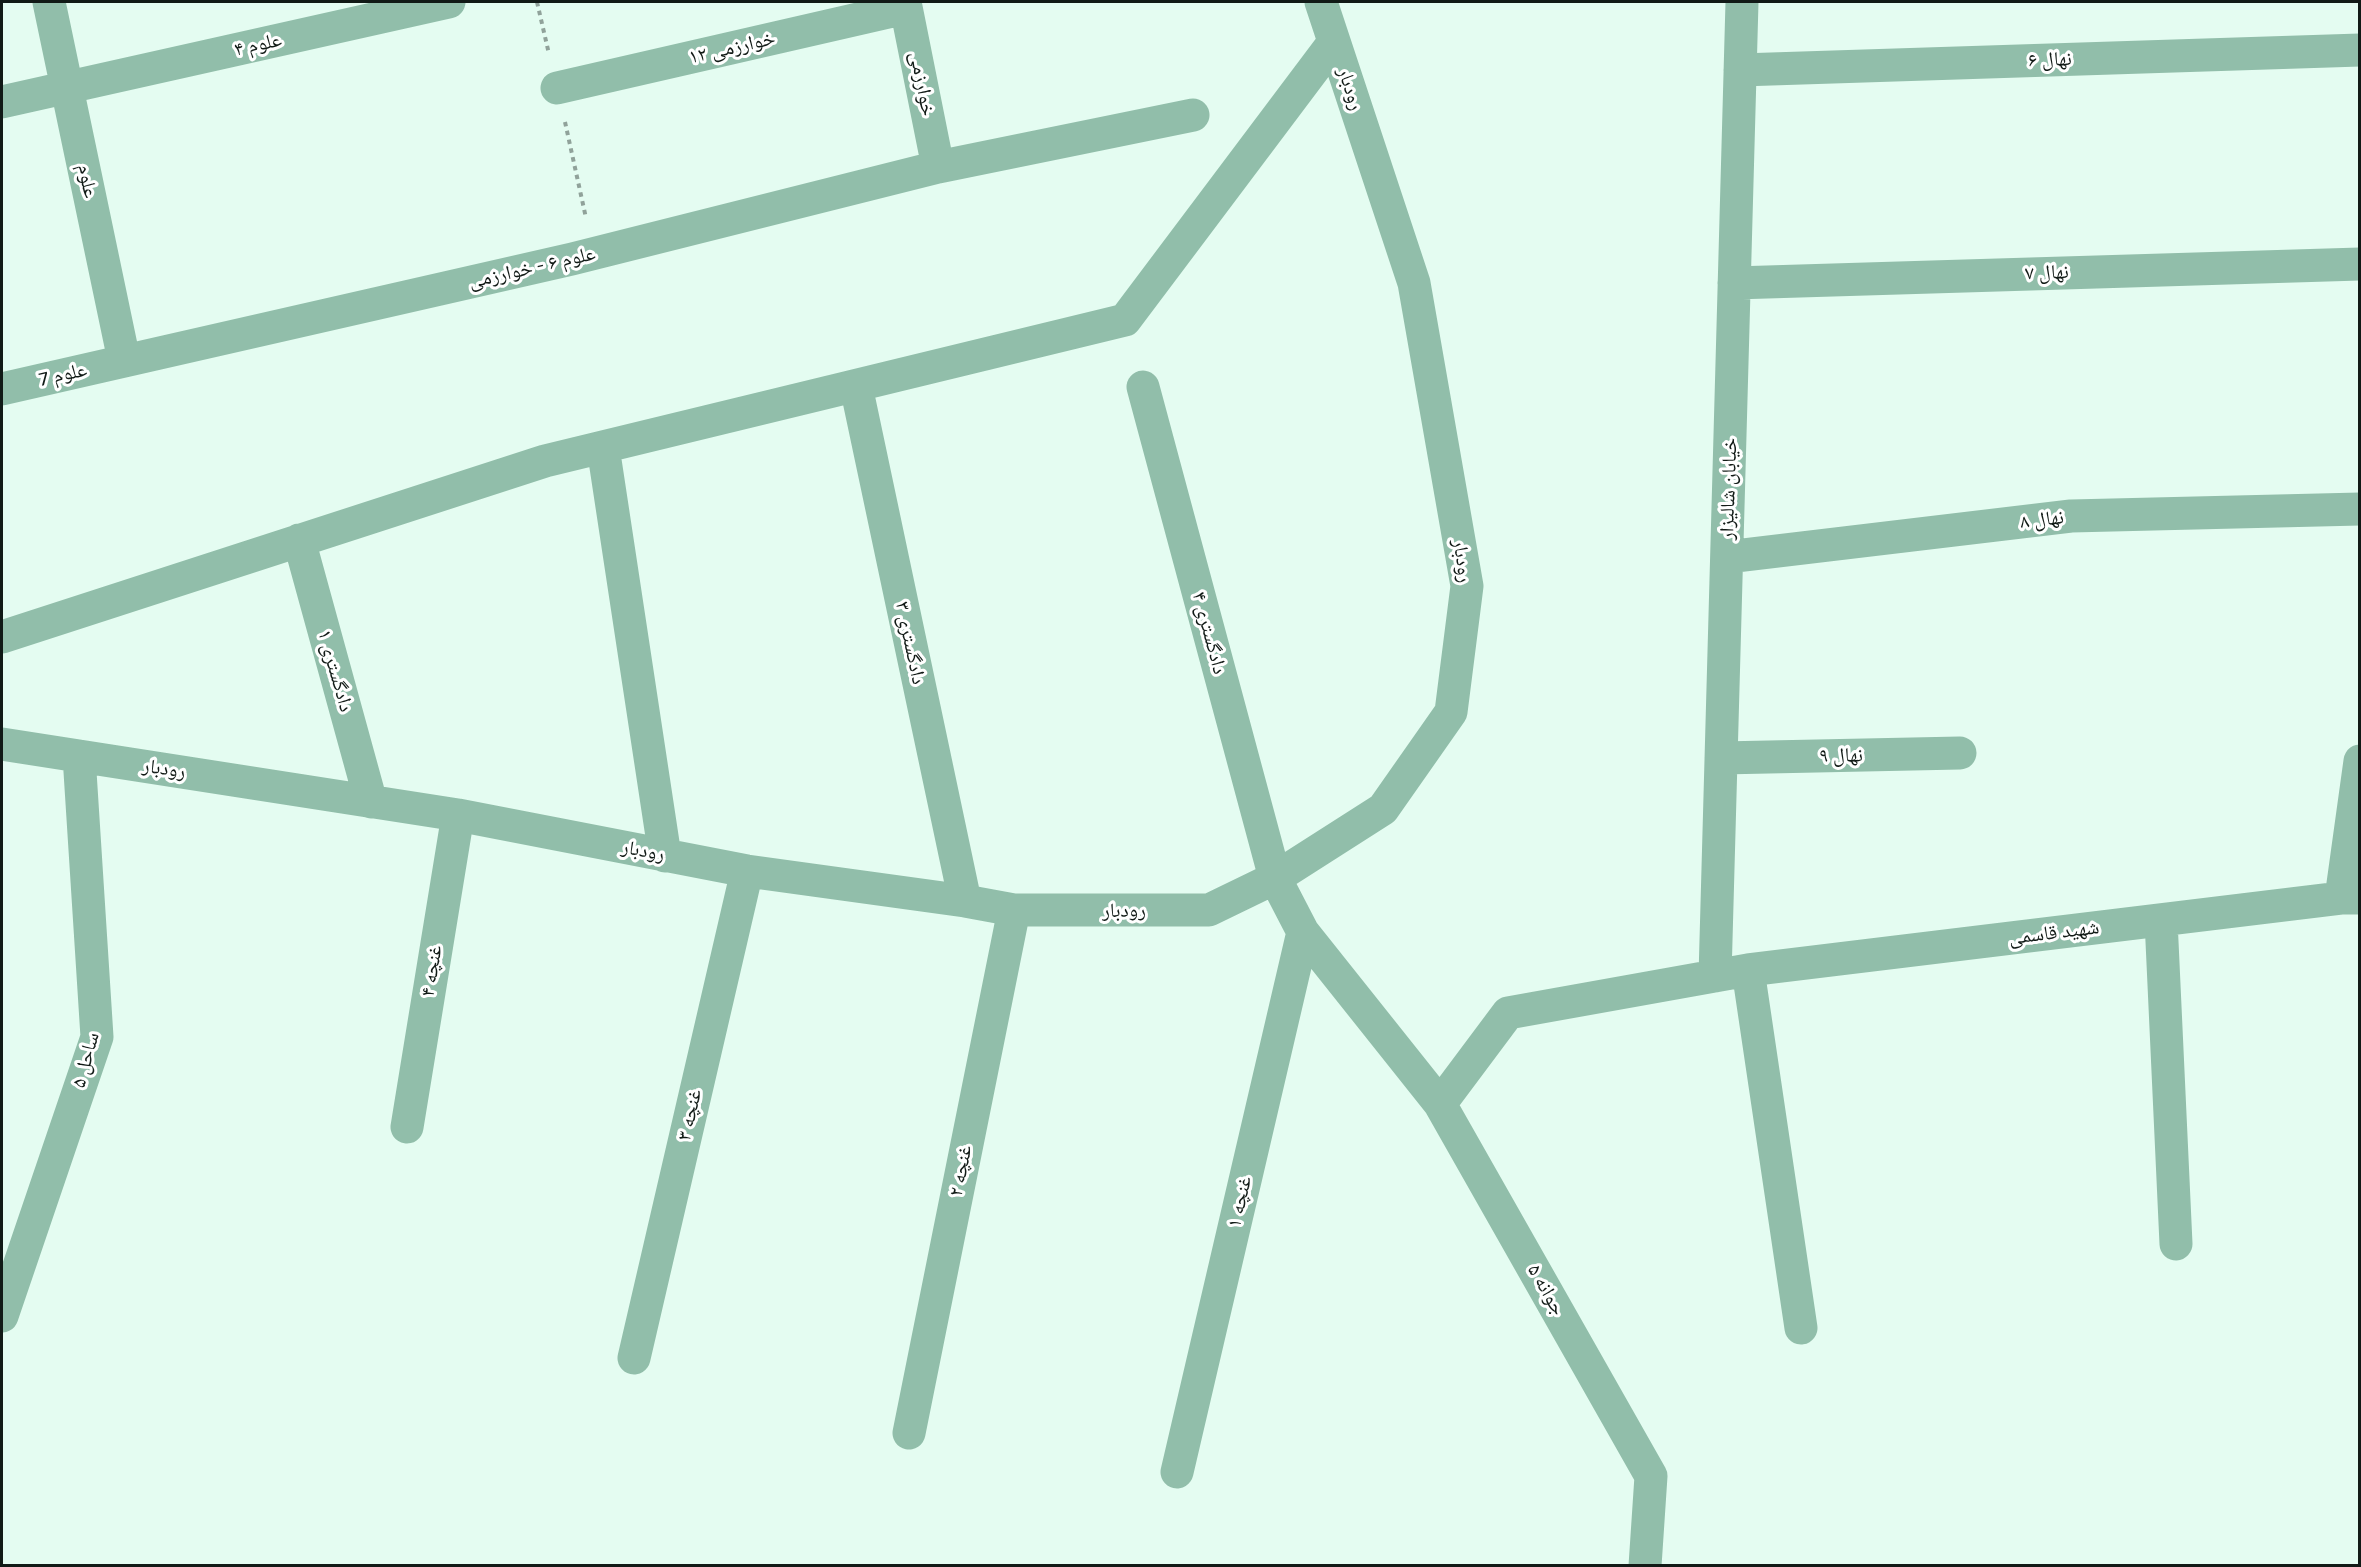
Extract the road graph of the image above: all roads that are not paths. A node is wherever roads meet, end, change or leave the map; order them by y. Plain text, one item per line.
1 (49, 2) edge
2 (449, 2) edge
3 (1321, 2) edge
4 (1742, 2) edge
5 (906, 5) edge
6 (1334, 42) junction
7 (2360, 50) edge
8 (1740, 70) junction
9 (68, 88) junction
10 (557, 88) road end
11 (2, 102) edge
12 (1193, 115) dead end
13 (938, 167) junction
14 (2360, 264) edge
15 (1734, 282) junction
16 (124, 360) junction
17 (856, 386) junction
18 (1143, 387) dead end
19 (2, 389) edge
20 (603, 447) junction
21 (2360, 509) edge
22 (299, 540) junction
23 (1727, 557) junction
24 (2, 637) edge
25 (2, 744) edge
26 (1960, 753) dead end
27 (79, 756) junction
28 (1721, 758) junction
29 (2360, 761) edge
30 (371, 802) junction
31 (458, 815) junction
32 (665, 856) junction
33 (747, 871) junction
34 (1275, 878) junction
35 (2350, 898) edge
36 (965, 901) junction
37 (1014, 910) junction
38 (2161, 920) junction
39 (1303, 932) junction
40 (1748, 970) junction
41 (1715, 976) junction
42 (1440, 1104) junction
43 (406, 1127) dead end
44 (2176, 1244) dead end
45 (2, 1316) edge
46 (1801, 1328) dead end
47 (634, 1358) dead end
48 (909, 1433) dead end
49 (1177, 1472) dead end
50 (1645, 1566) edge

1 - 9 street, علوم
2 - 9 street, علوم ۴
3 - 6 street, رودبار
4 - 8 street, خیابان شالیزار
5 - 10 street, خوارزمی ۱۲
5 - 13 street, خوارزمی
6 - 17 street
6 - 34 street, رودبار
7 - 8 street, نهال ۶
8 - 15 street, خیابان شالیزار
9 - 11 street, علوم ۴
9 - 16 street, علوم
12 - 13 street, علوم ۶ - خوارزمی
13 - 16 street, علوم ۶ - خوارزمی
14 - 15 street, نهال ۷
15 - 23 street, خیابان شالیزار
16 - 19 street, علوم 7
17 - 20 street
17 - 36 street, دادگستری ۳
18 - 34 street, دادگستری ۴
20 - 22 street
20 - 32 street
21 - 23 street, نهال ۸
22 - 24 street
22 - 30 street, دادگستری ۱
23 - 28 street, خیابان شالیزار
25 - 27 street, رودبار
26 - 28 street, نهال ۹
27 - 30 street, رودبار
27 - 45 street, ساحل ۵
28 - 41 street, خیابان شالیزار
29 - 35 street
30 - 31 street, رودبار
31 - 32 street, رودبار
31 - 43 street, غنچه ۴
32 - 33 street, رودبار
33 - 36 street, رودبار
33 - 47 street, غنچه ۳
34 - 37 street, رودبار
34 - 39 street, جوانه ۵
35 - 38 street, شهید قاسمی
36 - 37 street, رودبار
37 - 48 street, غنچه ۲
38 - 40 street, شهید قاسمی
38 - 44 street
39 - 42 street, جوانه ۵
39 - 49 street, غنچه ۱
40 - 41 street
40 - 46 street
41 - 42 street
42 - 50 street, جوانه ۵

